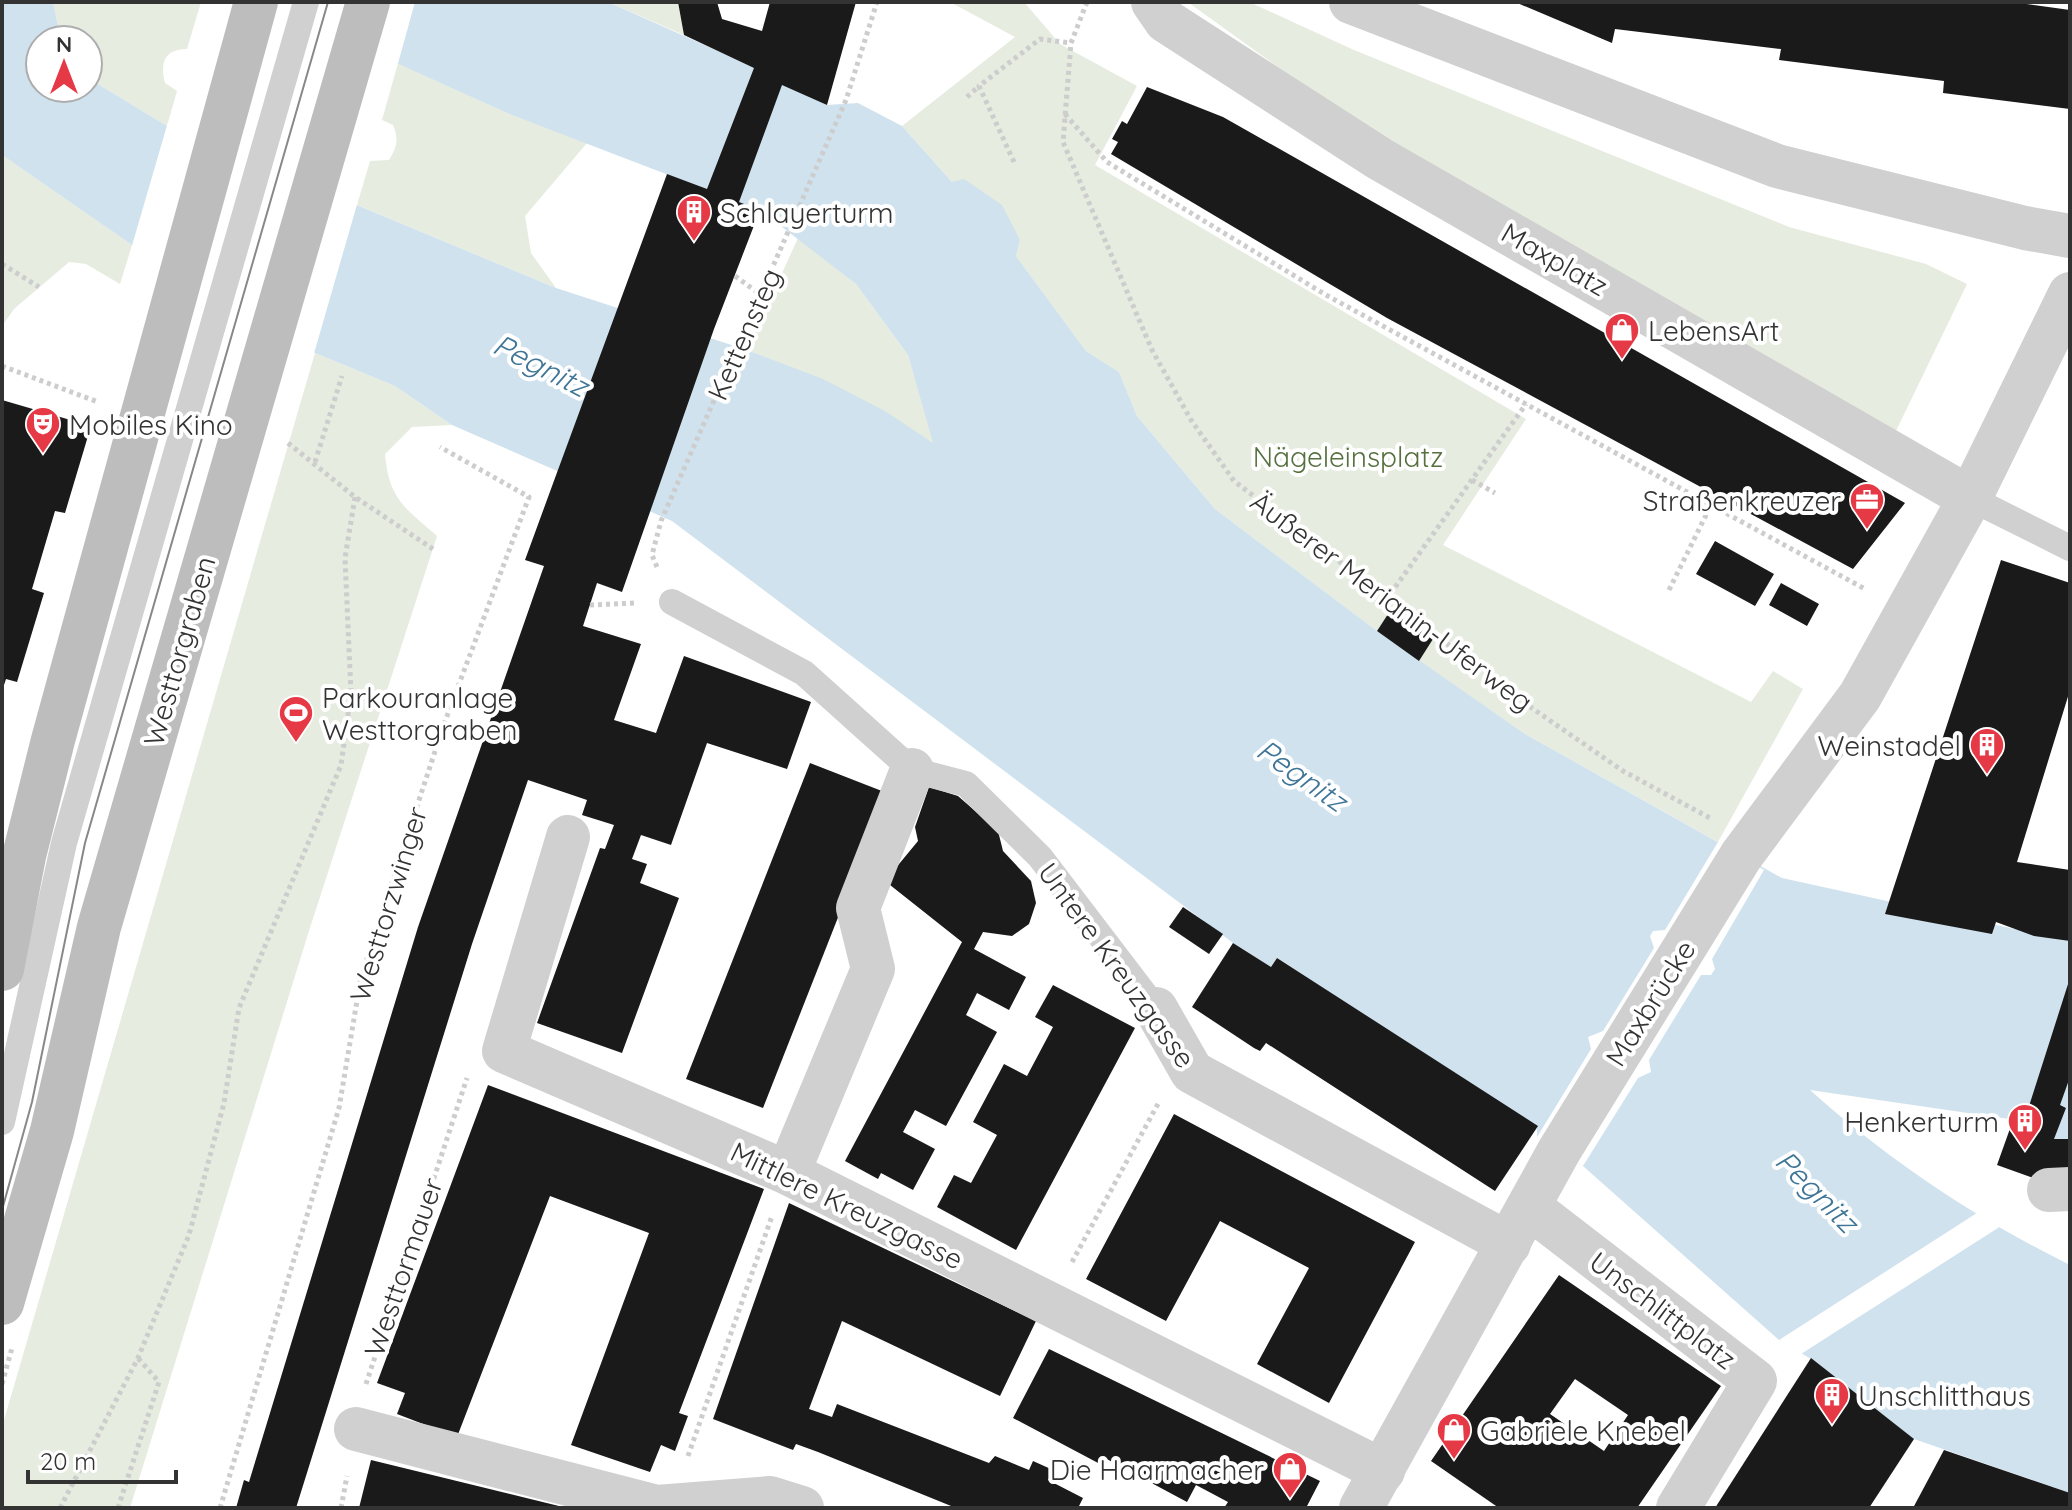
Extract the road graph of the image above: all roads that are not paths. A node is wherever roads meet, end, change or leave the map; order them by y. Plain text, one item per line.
1 (256, 2) edge
2 (306, 2) edge
3 (368, 2) edge
4 (1351, 2) edge
5 (1159, 12) edge
6 (2070, 236) edge
7 (2070, 294) edge
8 (1970, 498) junction
9 (2070, 548) edge
10 (672, 602) dead end
11 (912, 770) junction
12 (568, 837) dead end
13 (2, 969) edge
14 (1156, 1009) joint
15 (2, 1122) edge
16 (788, 1173) junction
17 (1519, 1226) junction
18 (2, 1303) edge
19 (356, 1429) road end
20 (1398, 1463) junction
21 (802, 1508) edge
22 (1361, 1508) edge
23 (1678, 1508) edge

1 - 13 main road
2 - 15 lane
3 - 18 main road, Westtorgraben
4 - 6 street
5 - 8 street, Maxplatz
7 - 8 street
8 - 9 lane
8 - 17 street, Maxbrücke
10 - 11 lane, Untere Kreuzgasse
11 - 14 lane, Untere Kreuzgasse
11 - 16 street
12 - 16 street, Mittlere Kreuzgasse
14 - 17 street, Untere Kreuzgasse
16 - 20 street, Mittlere Kreuzgasse
17 - 20 street
17 - 23 street, Unschlittplatz
19 - 21 street
20 - 22 street

